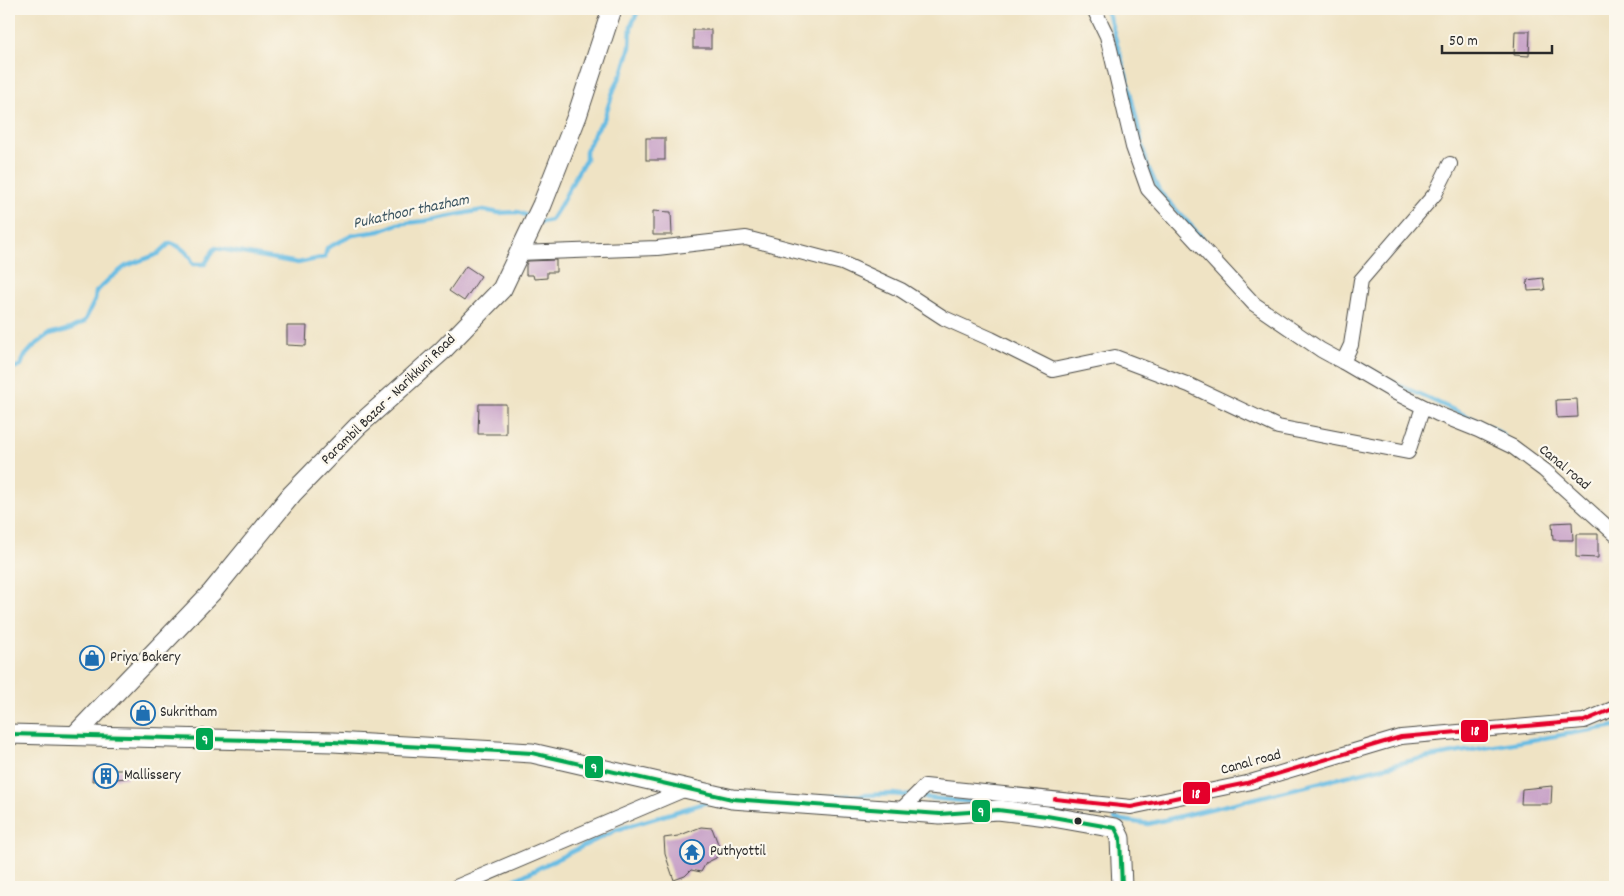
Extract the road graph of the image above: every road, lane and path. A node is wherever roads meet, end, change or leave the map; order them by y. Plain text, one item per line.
1 (612, 9) edge
2 (1094, 9) edge
3 (1450, 164) dead end
4 (519, 253) junction
5 (1343, 362) junction
6 (1423, 407) junction
7 (1615, 534) edge
8 (1615, 708) edge
9 (9, 734) edge
10 (75, 735) junction
11 (686, 789) junction
12 (900, 811) junction
13 (456, 887) edge
14 (1122, 887) edge

1 - 4 main road, Parambil Bazar - Narikkuni Road
2 - 5 street, Canal road
3 - 5 street
4 - 6 street
4 - 10 main road, Parambil Bazar - Narikkuni Road
5 - 6 street, Canal road
6 - 7 street, Canal road
8 - 12 street, Canal road
9 - 10 main road
10 - 11 main road
11 - 12 main road
11 - 13 street
12 - 14 main road

